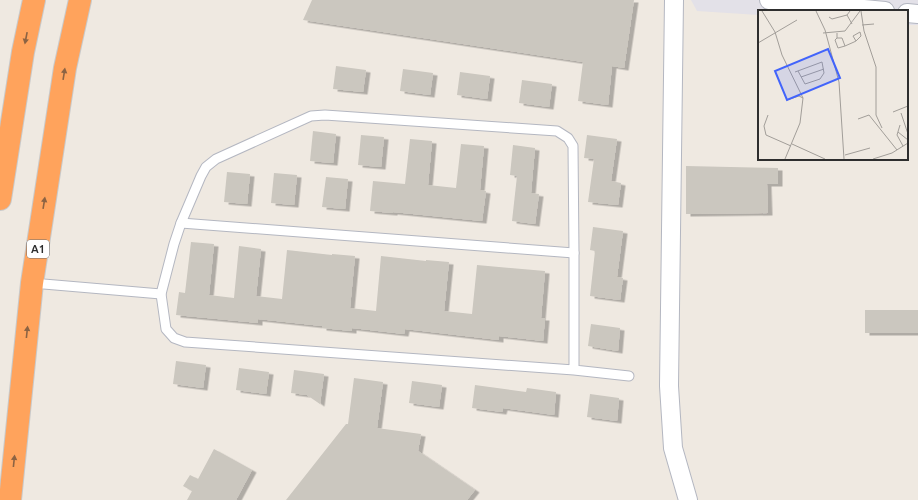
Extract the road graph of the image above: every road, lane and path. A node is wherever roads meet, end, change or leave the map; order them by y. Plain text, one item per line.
1 (34, 0) edge
2 (80, 0) edge
3 (674, 0) edge
4 (769, 0) edge
5 (874, 10) edge
6 (908, 13) edge
7 (918, 14) edge
8 (0, 199) edge
9 (181, 223) junction
10 (574, 253) junction
11 (32, 283) junction
12 (161, 294) junction
13 (574, 370) junction
14 (630, 376) dead end
15 (10, 500) edge
16 (688, 500) edge

1 -> 8 highway
11 -> 2 highway, A1
3 - 16 street
4 - 5 street
6 - 7 street
9 - 10 lane
9 - 10 lane
9 - 12 lane
10 - 13 lane
11 - 12 lane
15 -> 11 highway, A1
12 - 13 lane
13 - 14 lane

